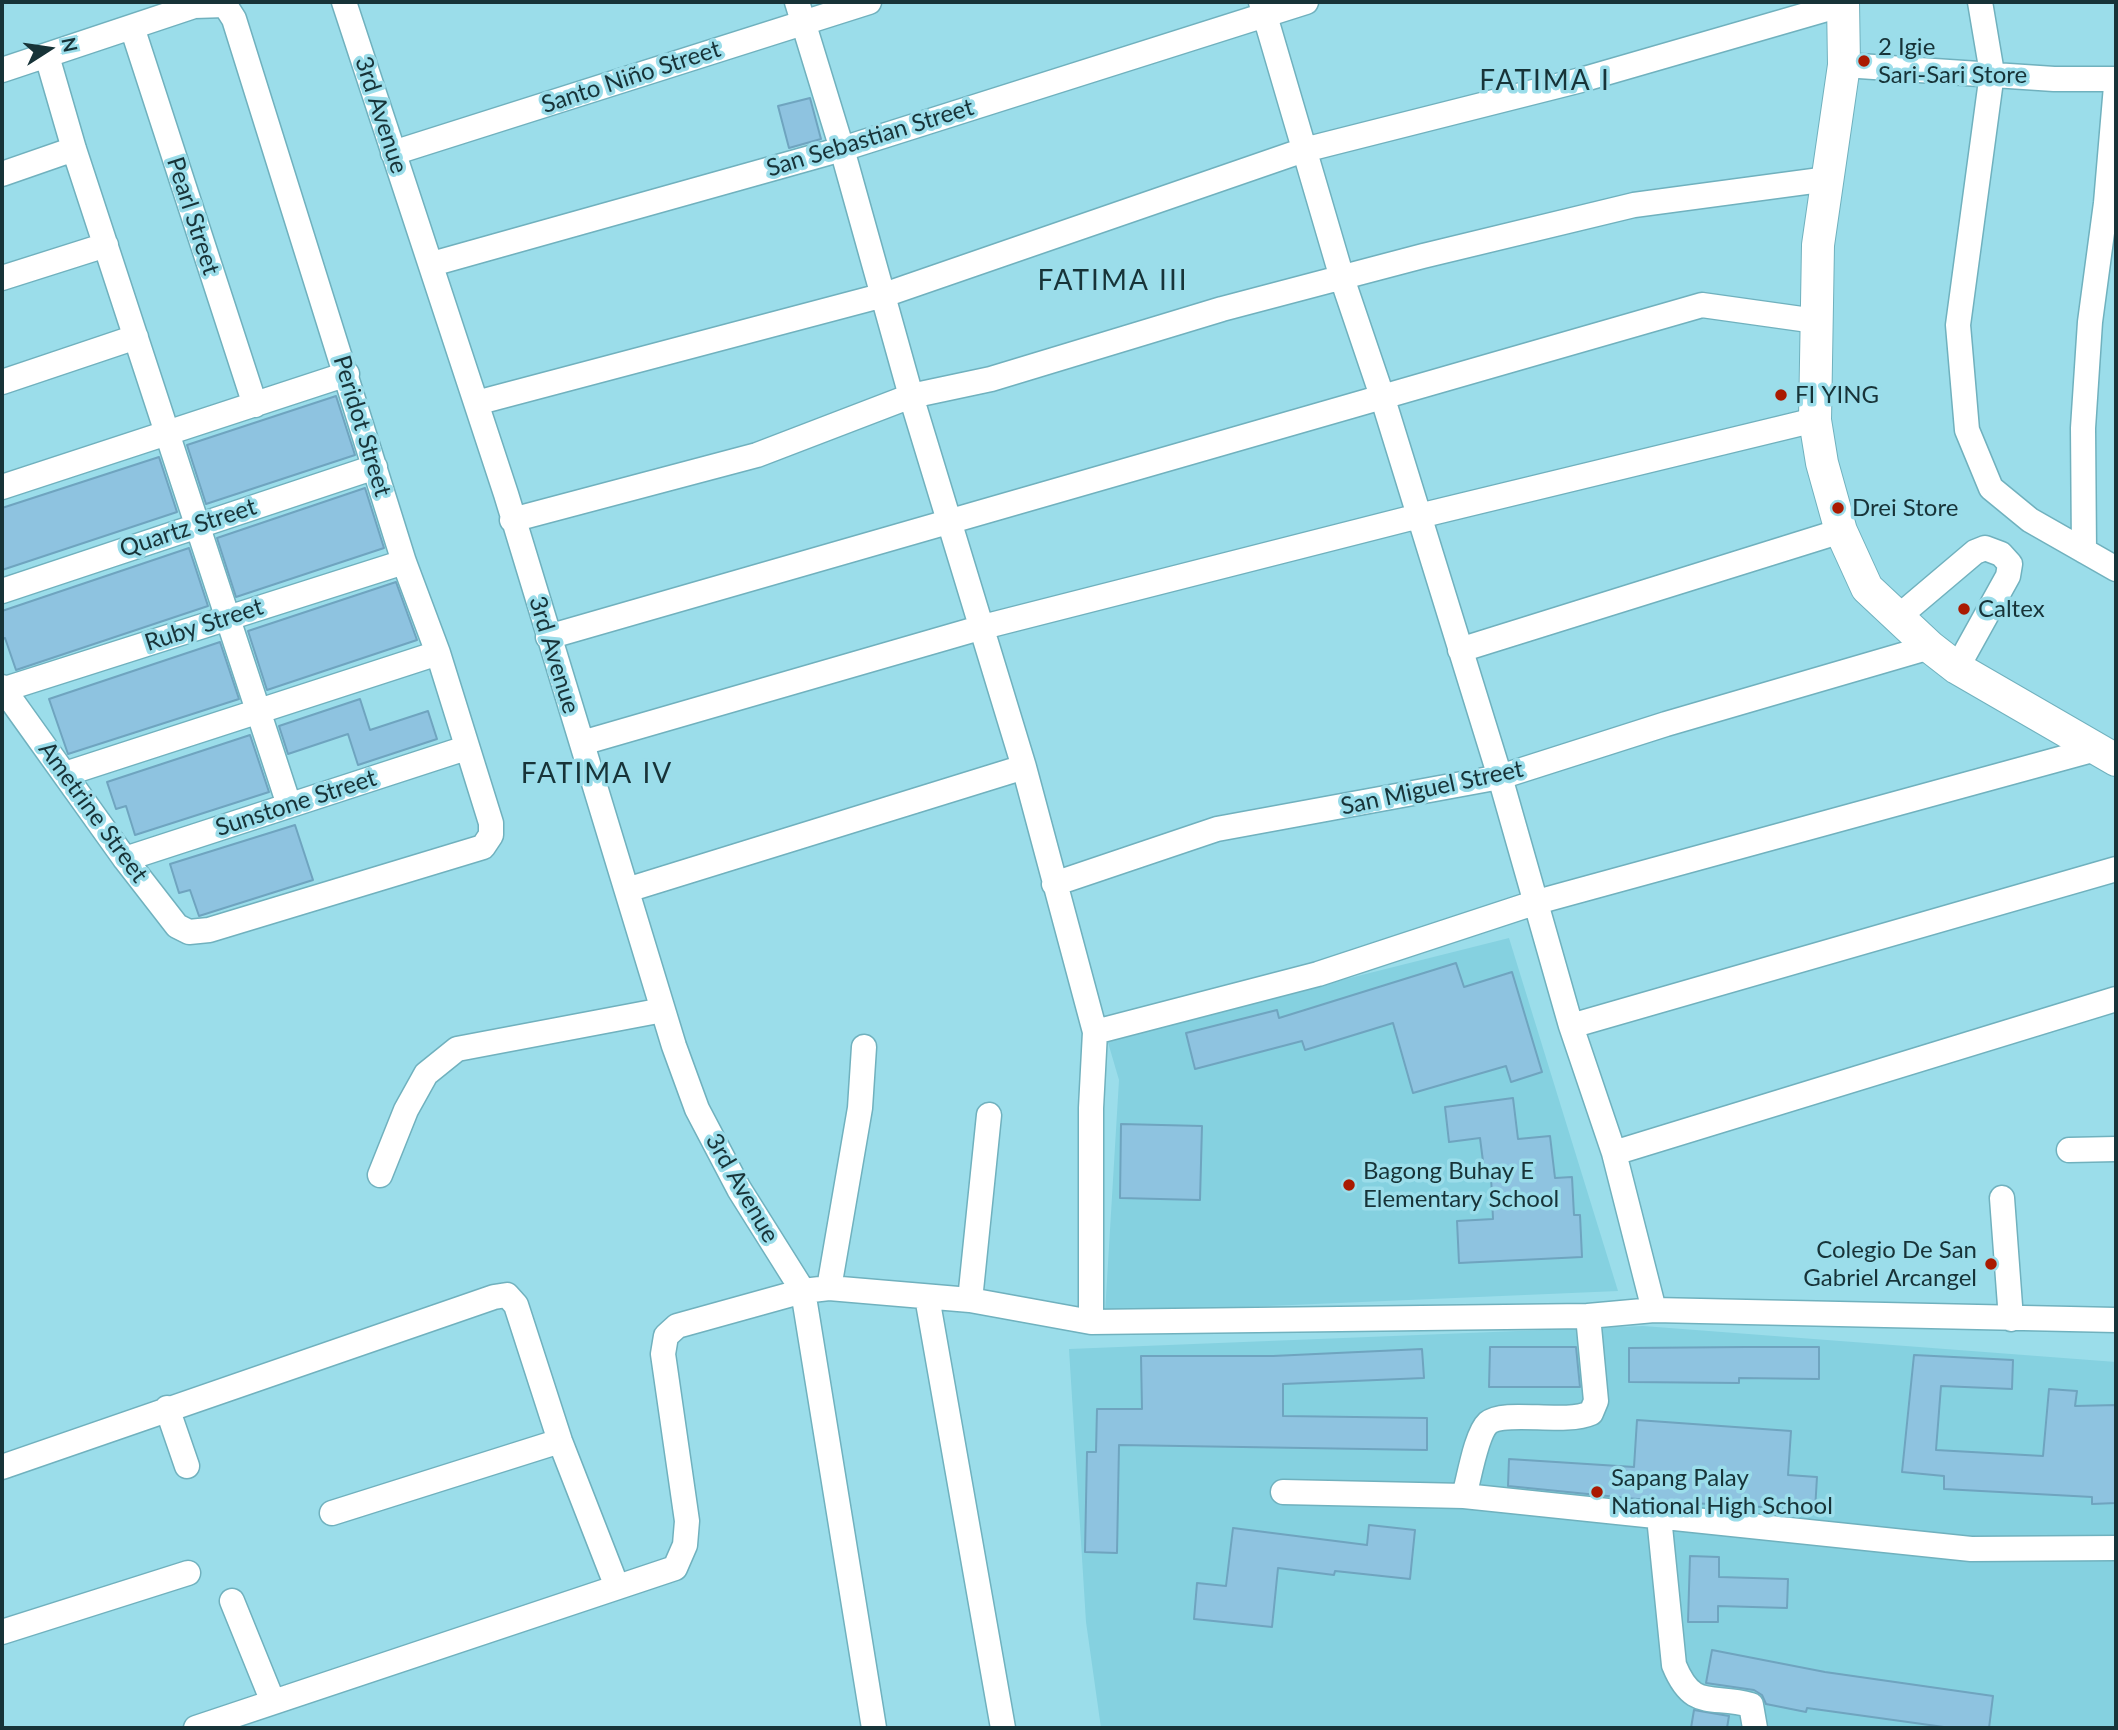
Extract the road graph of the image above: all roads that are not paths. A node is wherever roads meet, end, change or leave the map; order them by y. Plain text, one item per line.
1 (344, 2) edge
2 (869, 2) edge
3 (1306, 2) edge
4 (1980, 2) edge
5 (1843, 3) edge
6 (1263, 8) edge
7 (800, 12) edge
8 (132, 27) junction
9 (47, 56) junction
10 (1843, 65) junction
11 (2, 70) edge
12 (1992, 74) junction
13 (2116, 79) edge
14 (2116, 86) edge
15 (74, 149) junction
16 (842, 149) junction
17 (1304, 150) junction
18 (393, 153) junction
19 (2, 174) edge
20 (1828, 179) junction
21 (106, 245) junction
22 (432, 264) junction
23 (2, 278) edge
24 (1342, 278) junction
25 (884, 295) junction
26 (1816, 321) junction
27 (136, 337) junction
28 (346, 374) junction
29 (2, 382) edge
30 (911, 396) junction
31 (1383, 399) junction
32 (476, 403) junction
33 (255, 405) junction
34 (1815, 420) junction
35 (167, 432) junction
36 (375, 467) junction
37 (2, 487) edge
38 (1419, 516) junction
39 (512, 520) junction
40 (949, 522) junction
41 (198, 524) junction
42 (1841, 531) junction
43 (2084, 551) junction
44 (404, 562) junction
45 (2116, 569) edge
46 (2, 591) edge
47 (229, 617) junction
48 (1897, 618) junction
49 (983, 627) junction
50 (548, 636) junction
51 (1930, 647) junction
52 (1460, 650) junction
53 (438, 653) junction
54 (1957, 668) junction
55 (3, 688) edge
56 (260, 710) junction
57 (582, 743) junction
58 (466, 748) junction
59 (2106, 755) edge
60 (1024, 767) junction
61 (65, 774) junction
62 (1500, 778) junction
63 (289, 805) junction
64 (125, 859) junction
65 (2116, 869) edge
66 (1054, 884) junction
67 (626, 890) junction
68 (1537, 902) junction
69 (189, 932) joint
70 (2116, 999) edge
71 (663, 1010) junction
72 (1571, 1026) junction
73 (1095, 1032) junction
74 (864, 1047) dead end
75 (989, 1115) dead end
76 (2116, 1149) edge
77 (2069, 1150) dead end
78 (1614, 1153) junction
79 (380, 1175) dead end
80 (2002, 1198) dead end
81 (829, 1288) junction
82 (803, 1292) junction
83 (927, 1297) junction
84 (970, 1300) junction
85 (1654, 1310) junction
86 (1588, 1316) junction
87 (2011, 1319) junction
88 (2116, 1320) edge
89 (1091, 1322) junction
90 (167, 1408) junction
91 (560, 1441) junction
92 (187, 1466) dead end
93 (2, 1467) edge
94 (1283, 1492) dead end
95 (1464, 1496) junction
96 (332, 1513) dead end
97 (1659, 1517) junction
98 (2116, 1548) edge
99 (188, 1573) dead end
100 (617, 1587) junction
101 (232, 1601) dead end
102 (2, 1632) edge
103 (273, 1702) junction
104 (196, 1728) edge
105 (874, 1728) edge
106 (1003, 1728) edge
107 (1755, 1728) edge

1 - 18 street, 3rd Avenue
2 - 7 street, Santo Niño Street
3 - 6 street, San Sebastian Street
4 - 12 street
5 - 10 main road
5 - 17 street
6 - 16 street, San Sebastian Street
6 - 17 street
7 - 16 street
7 - 18 street, Santo Niño Street
8 - 9 street
8 - 28 street, Peridot Street
8 - 33 street, Pearl Street
9 - 11 street
9 - 15 street
10 - 12 street
10 - 20 main road
12 - 13 street
12 - 43 street
14 - 43 street
15 - 19 street
15 - 21 street
16 - 22 street, San Sebastian Street
16 - 25 street
17 - 24 street
17 - 25 street
18 - 22 street, 3rd Avenue
20 - 24 street
20 - 26 main road
21 - 23 street
21 - 27 street
22 - 32 street, 3rd Avenue
24 - 30 street
24 - 31 street
25 - 30 street
25 - 32 street
26 - 31 street
26 - 34 main road
27 - 29 street
27 - 35 street
28 - 33 street
28 - 36 street, Peridot Street
30 - 39 street
30 - 40 street
31 - 38 street
31 - 40 street
32 - 39 street, 3rd Avenue
33 - 35 street
34 - 38 street
34 - 42 main road
35 - 37 street
35 - 41 street
36 - 41 street, Quartz Street
36 - 44 street, Peridot Street
38 - 49 street
38 - 52 street
39 - 50 street, 3rd Avenue
40 - 49 street
40 - 50 street
41 - 46 street, Quartz Street
41 - 47 street
42 - 48 main road
42 - 52 street
43 - 45 street
44 - 47 street, Ruby Street
44 - 53 street, Peridot Street
47 - 55 street, Ruby Street
47 - 56 street
48 - 51 main road
48 - 54 street
49 - 57 street
49 - 60 street
50 - 57 street, 3rd Avenue
51 - 54 main road
51 - 62 street, San Miguel Street
52 - 62 street
53 - 56 street
53 - 58 street, Peridot Street
54 - 59 main road
55 - 61 street, Ametrine Street
56 - 61 street
56 - 63 street
57 - 67 street, 3rd Avenue
58 - 63 street, Sunstone Street
58 - 69 street, Peridot Street
59 - 68 street
60 - 66 street
60 - 67 street
61 - 64 street, Ametrine Street
62 - 66 street, San Miguel Street
62 - 68 street
63 - 64 street, Sunstone Street
64 - 69 street, Ametrine Street
65 - 72 street
66 - 73 street
67 - 71 street, 3rd Avenue
68 - 72 street
68 - 73 street
70 - 78 street
71 - 79 street
71 - 82 street, 3rd Avenue
72 - 78 street
73 - 89 street
74 - 81 street
75 - 84 street
76 - 77 street
78 - 85 street
80 - 87 street
81 - 82 street
81 - 83 street
82 - 100 street
82 - 105 street
83 - 84 street
83 - 106 street
84 - 89 street
85 - 86 street
85 - 87 street
86 - 89 street
86 - 95 street
87 - 88 street
90 - 91 street
90 - 92 street
90 - 93 street
91 - 96 street
91 - 100 street
94 - 95 street
95 - 97 street
97 - 98 street
97 - 107 street
99 - 102 street
100 - 103 street
101 - 103 street
103 - 104 street

